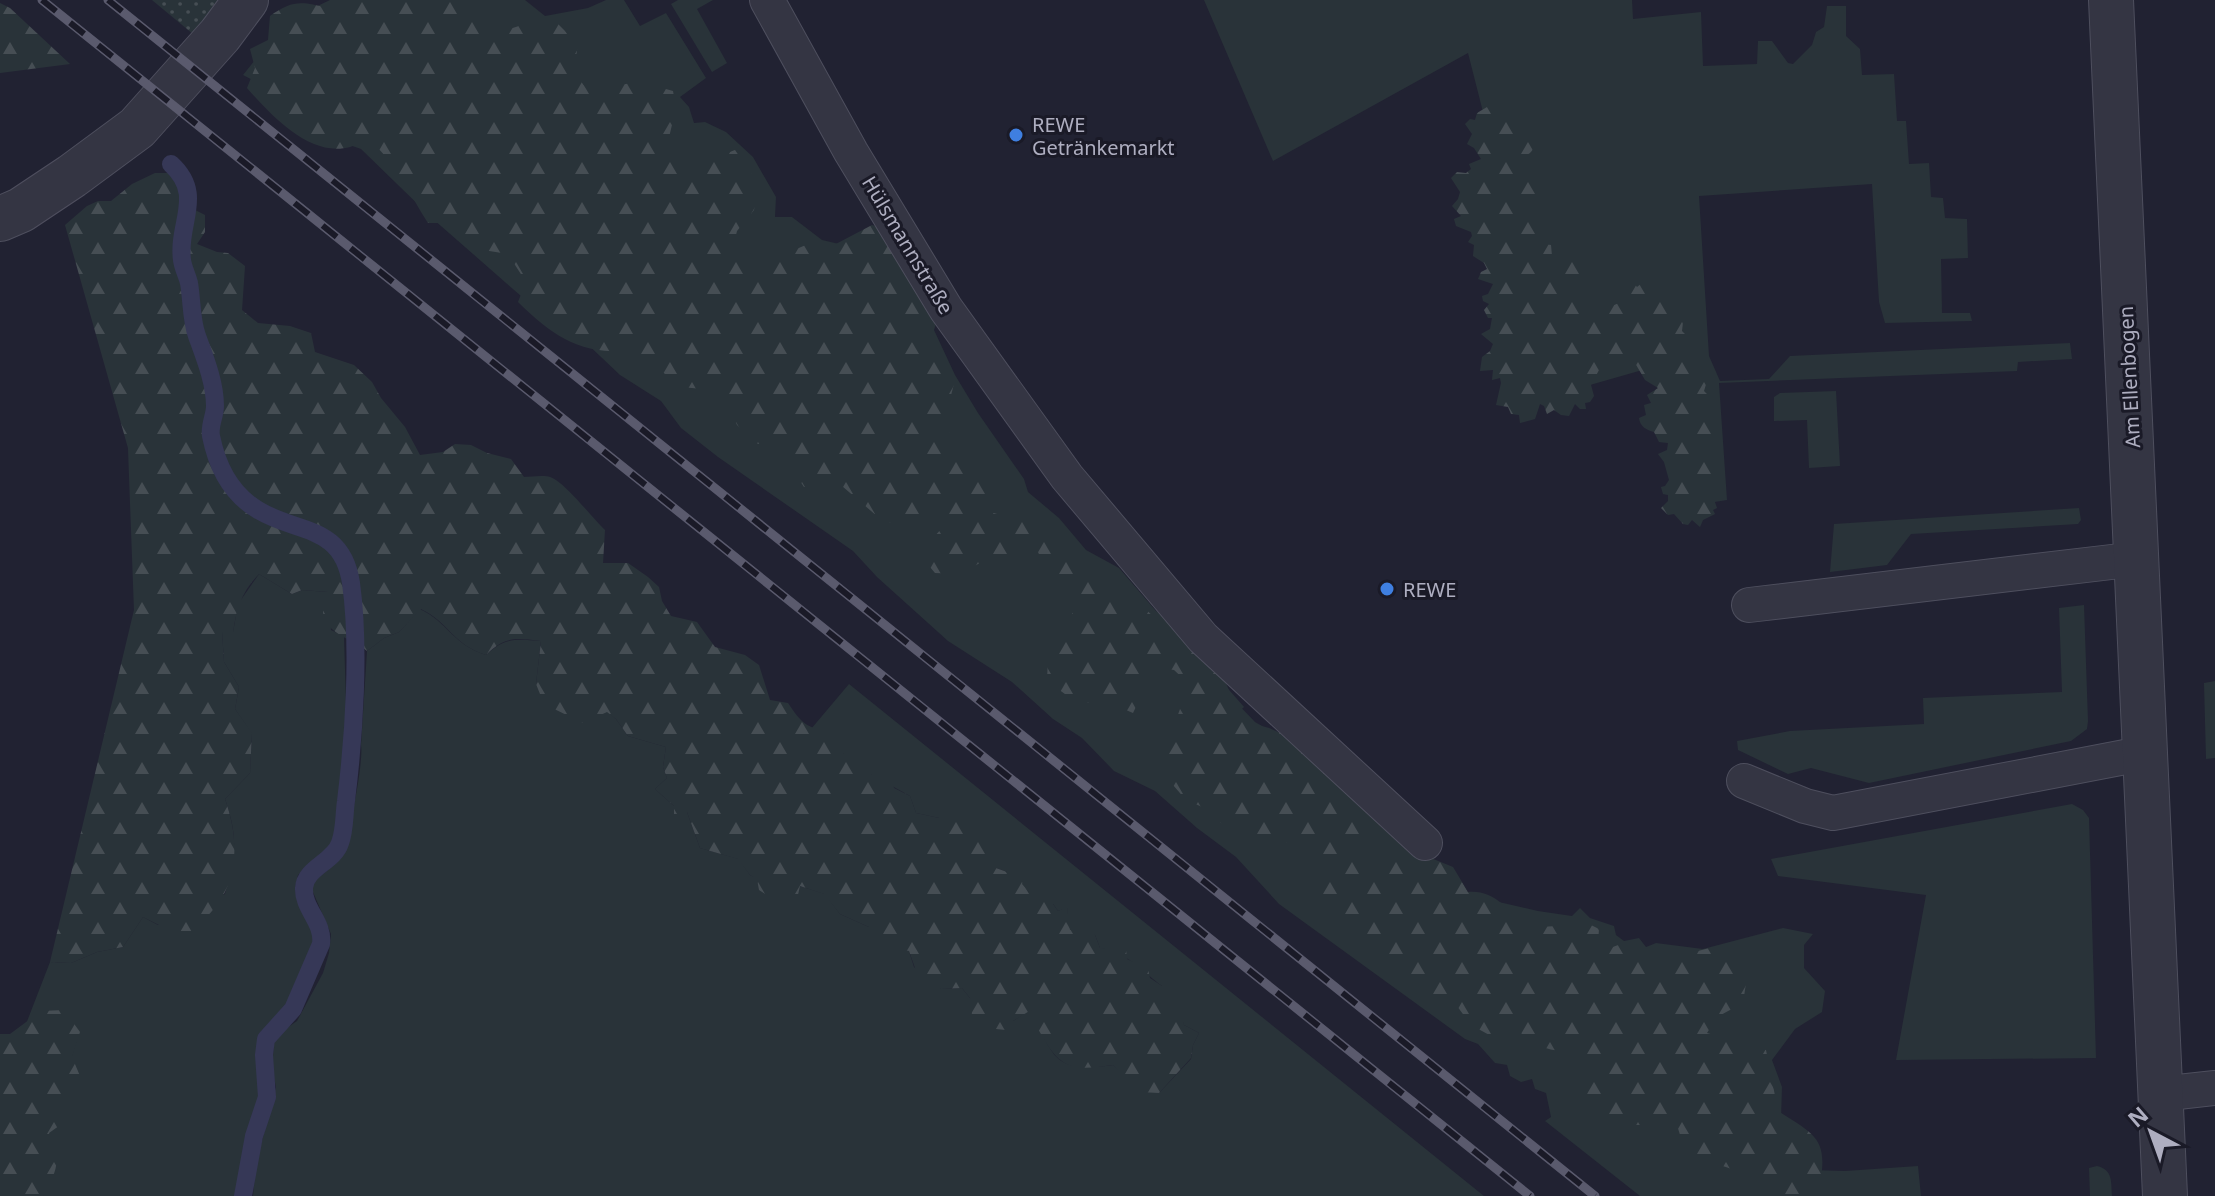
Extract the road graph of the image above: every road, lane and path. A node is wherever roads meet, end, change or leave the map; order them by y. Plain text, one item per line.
1 (246, 0) edge
2 (767, 0) edge
3 (2111, 0) edge
4 (0, 219) edge
5 (2137, 559) junction
6 (1749, 605) dead end
7 (2146, 753) junction
8 (1744, 781) dead end
9 (1425, 843) dead end
10 (2215, 1088) edge
11 (2160, 1094) junction
12 (2165, 1196) edge

1 - 4 street
2 - 9 lane, Hülsmannstraße
3 - 5 street, Am Ellenbogen
5 - 6 lane
5 - 7 street, Am Ellenbogen
7 - 8 lane
7 - 11 street, Am Ellenbogen
10 - 11 lane
11 - 12 street, Am Ellenbogen

